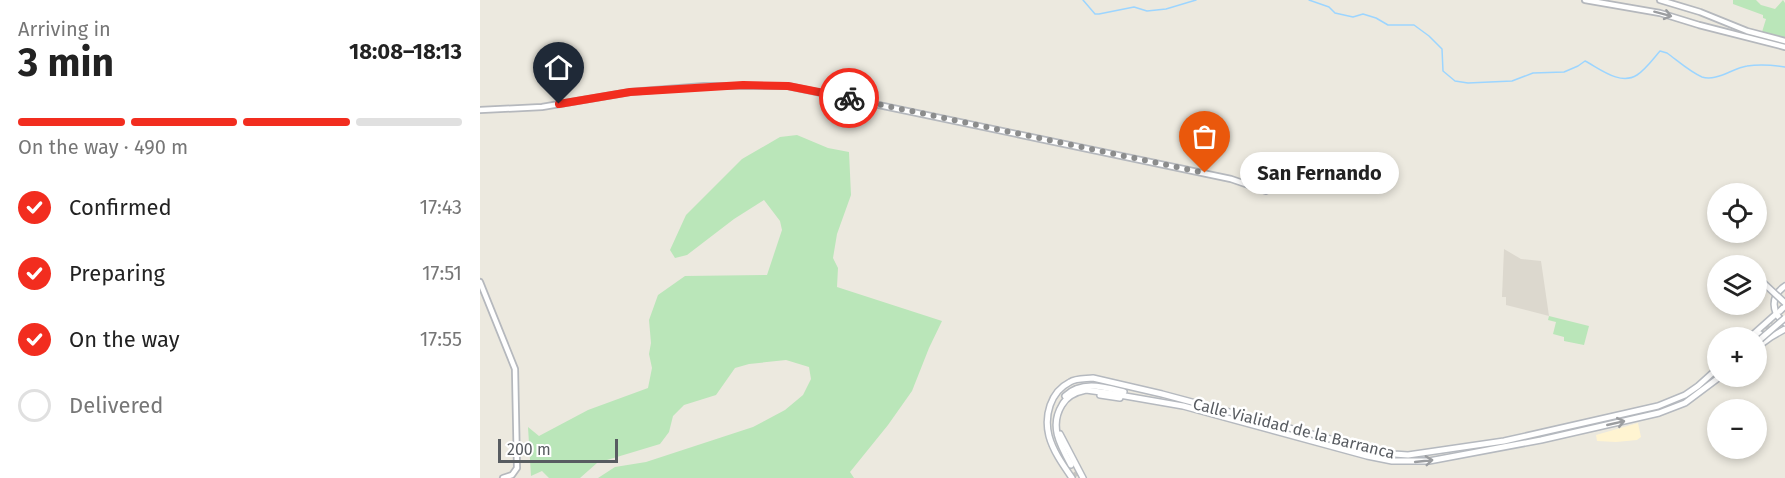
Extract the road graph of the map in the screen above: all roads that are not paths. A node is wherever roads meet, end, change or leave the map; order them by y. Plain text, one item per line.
1 (1586, 0) edge
2 (1660, 0) edge
3 (1719, 20) junction
4 (1715, 29) junction
5 (1785, 41) edge
6 (1785, 47) edge
7 (480, 110) edge
8 (1266, 191) dead end
9 (480, 282) edge
10 (1785, 286) edge
11 (1767, 287) edge
12 (1785, 304) edge
13 (1778, 312) junction
14 (1785, 318) edge
15 (1769, 320) junction
16 (1785, 323) edge
17 (1761, 327) edge
18 (1782, 330) edge
19 (1767, 334) edge
20 (1767, 340) edge
21 (1707, 378) edge
22 (1707, 387) edge
23 (1143, 399) junction
24 (1071, 465) dead end
25 (1071, 476) edge
26 (503, 478) edge
27 (1083, 478) edge

1 -> 4 street
2 - 3 street
3 - 4 street
3 - 5 street
4 - 6 street
7 - 8 street
9 - 26 street
10 - 13 main road
11 - 12 main road, bridge
12 - 13 main road
13 - 15 main road
13 - 16 main road
14 - 19 main road, bridge
15 - 17 main road
15 - 18 main road
18 - 20 main road
21 - 25 main road, Calle Vialidad de la Barranca
23 -> 22 main road, Calle Vialidad de la Barranca
23 - 24 main road
23 - 25 main road
23 - 27 main road

